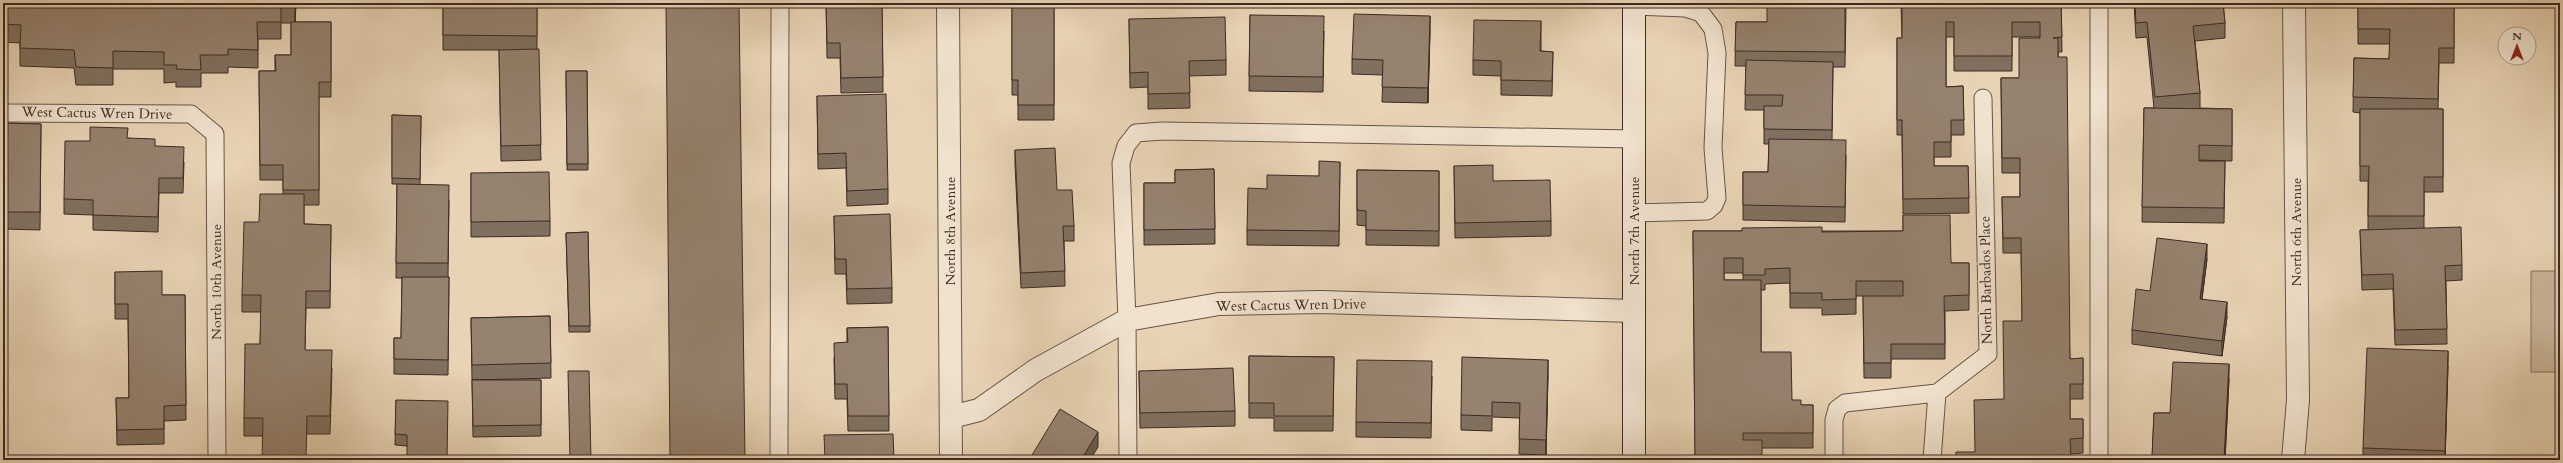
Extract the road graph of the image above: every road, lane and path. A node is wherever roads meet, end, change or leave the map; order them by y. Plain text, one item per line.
1 (780, 3) edge
2 (948, 3) edge
3 (2099, 3) edge
4 (2294, 3) edge
5 (1634, 4) edge
6 (1983, 98) dead end
7 (3, 112) edge
8 (191, 114) joint
9 (1635, 139) junction
10 (1634, 213) junction
11 (1634, 311) junction
12 (1127, 320) junction
13 (1937, 393) junction
14 (951, 417) junction
15 (217, 460) edge
16 (779, 460) edge
17 (951, 460) edge
18 (1128, 460) edge
19 (1634, 460) edge
20 (1834, 460) edge
21 (1932, 460) edge
22 (2099, 460) edge
23 (2293, 460) edge

1 - 16 lane
2 - 14 street, North 8th Avenue
3 - 22 lane
4 - 23 street, North 6th Avenue
5 - 9 street, North 7th Avenue
5 - 10 lane
6 - 13 lane, North Barbados Place
7 - 8 lane, West Cactus Wren Drive
8 - 15 lane, North 10th Avenue
9 - 10 street, North 7th Avenue
9 - 12 lane
10 - 11 street, North 7th Avenue
11 - 12 street, West Cactus Wren Drive
11 - 19 street, North 7th Avenue
12 - 14 street, West Cactus Wren Drive
12 - 18 lane
13 - 20 lane
13 - 21 lane
14 - 17 street, North 8th Avenue

